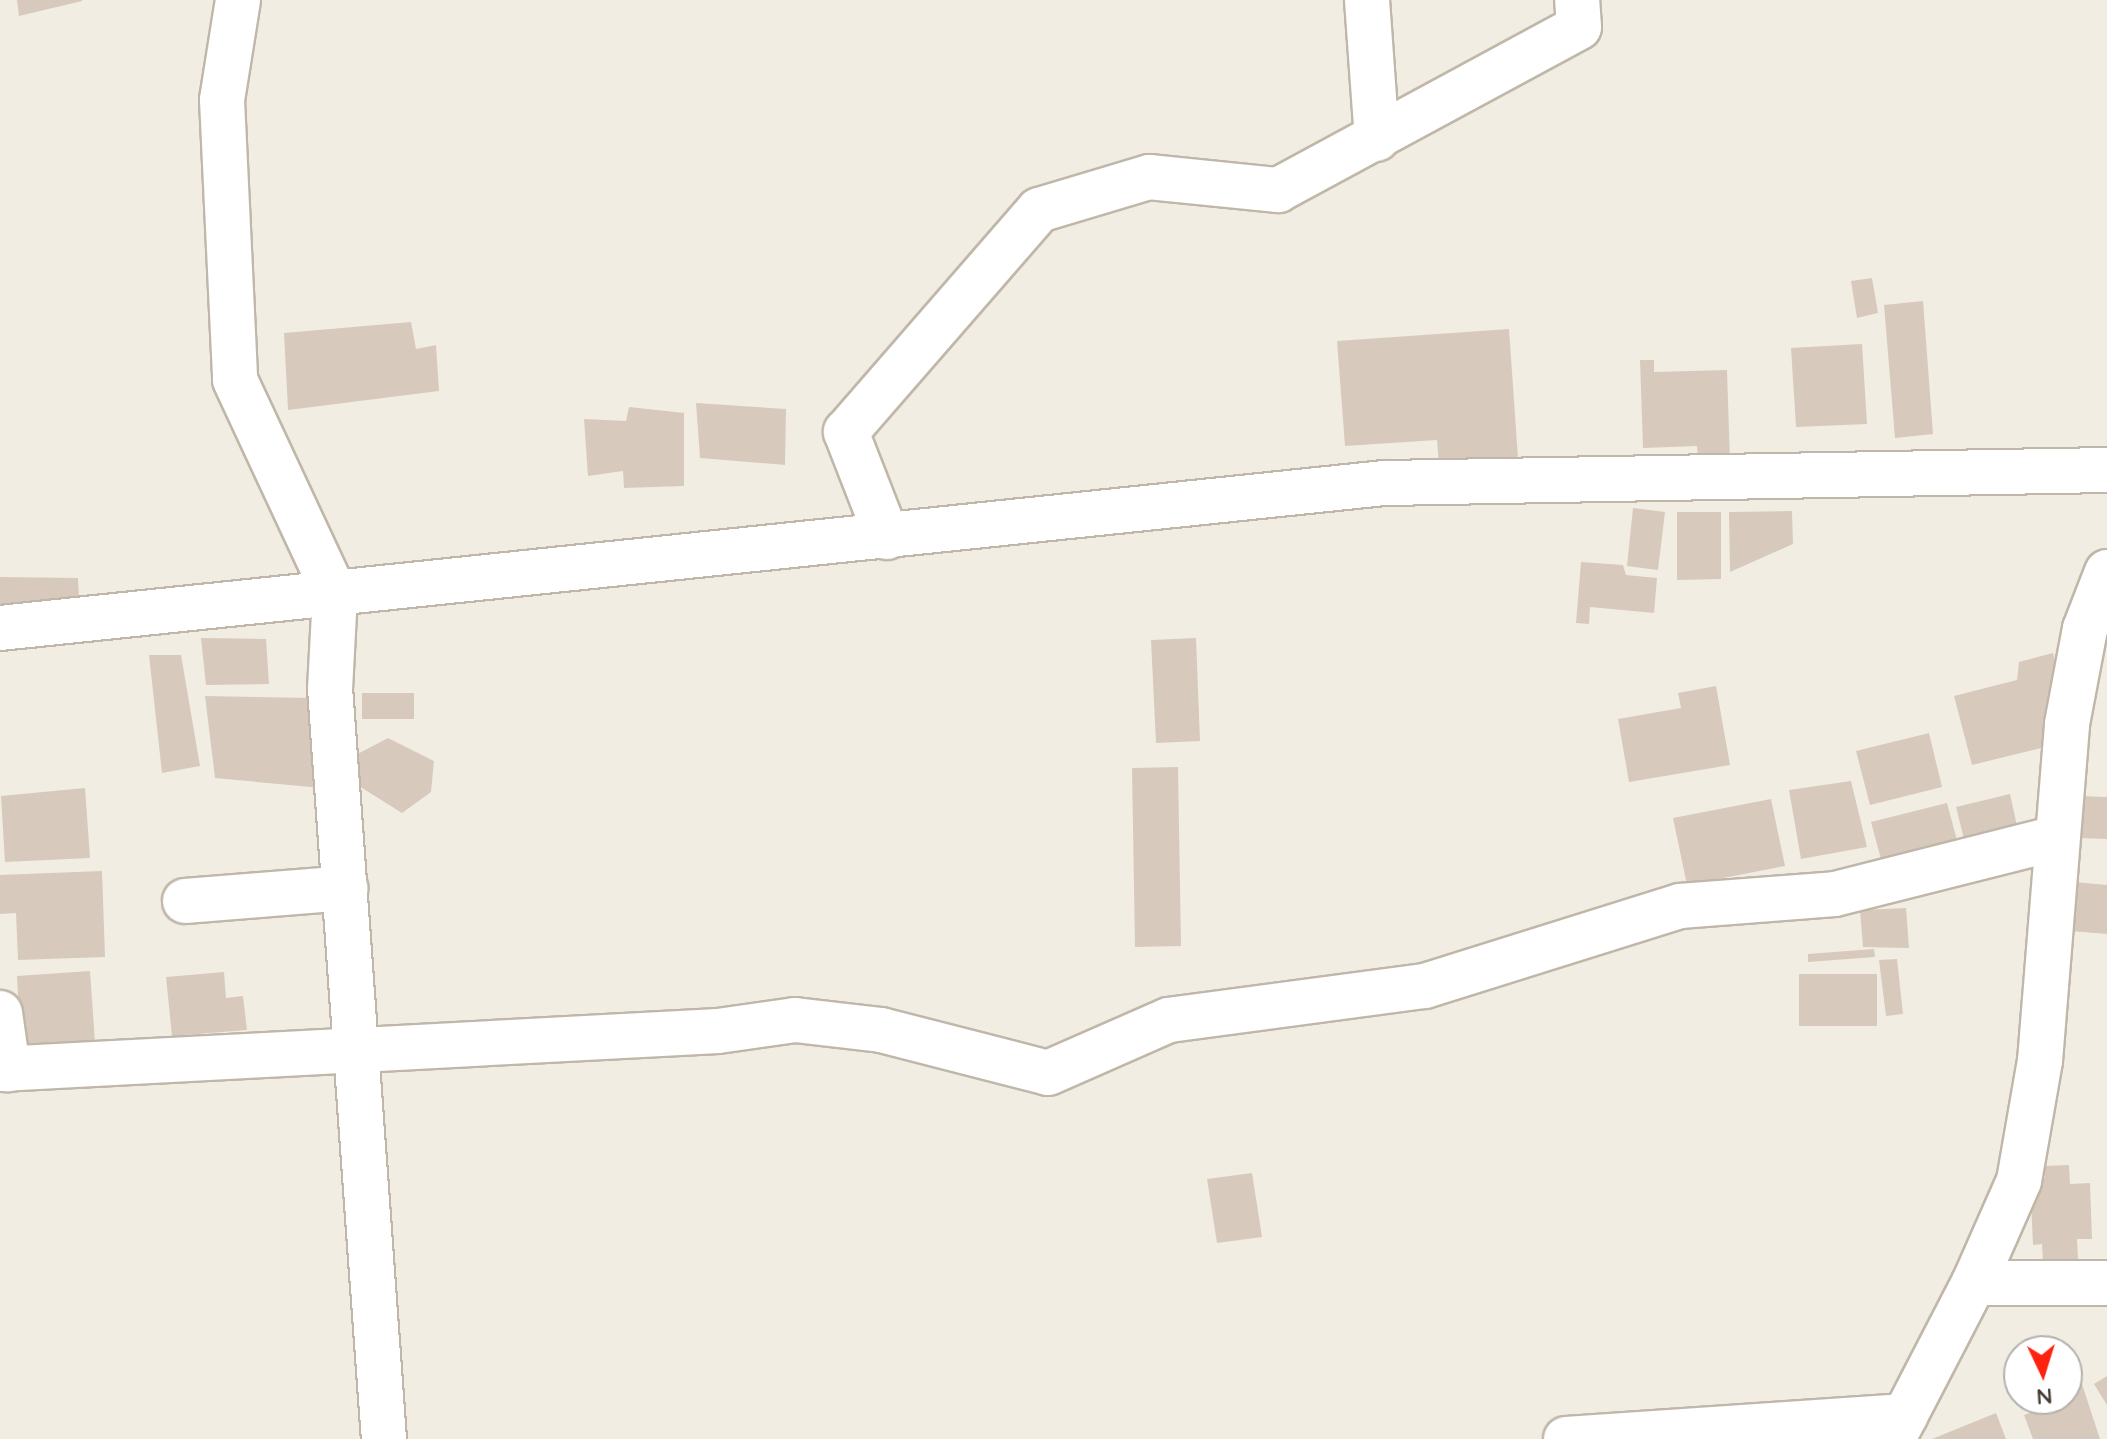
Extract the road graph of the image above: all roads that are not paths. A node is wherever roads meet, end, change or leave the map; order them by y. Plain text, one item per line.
1 (238, 0) edge
2 (1367, 0) edge
3 (1577, 0) edge
4 (1377, 139) junction
5 (2107, 470) edge
6 (887, 537) junction
7 (2107, 572) edge
8 (335, 594) junction
9 (0, 628) edge
10 (2056, 838) junction
11 (345, 888) junction
12 (185, 901) dead end
13 (0, 1013) edge
14 (356, 1047) junction
15 (4, 1069) edge
16 (1974, 1283) junction
17 (2107, 1283) edge
18 (1899, 1427) edge
19 (384, 1439) edge
20 (1566, 1439) edge

1 - 8 street
2 - 4 street
3 - 4 street
4 - 6 street
5 - 6 street
6 - 8 street
7 - 10 street
8 - 9 street
8 - 11 street
10 - 14 street
10 - 16 street
11 - 12 street
11 - 14 street
13 - 15 street
14 - 15 street
14 - 19 street
16 - 17 street
16 - 18 street
18 - 20 street

